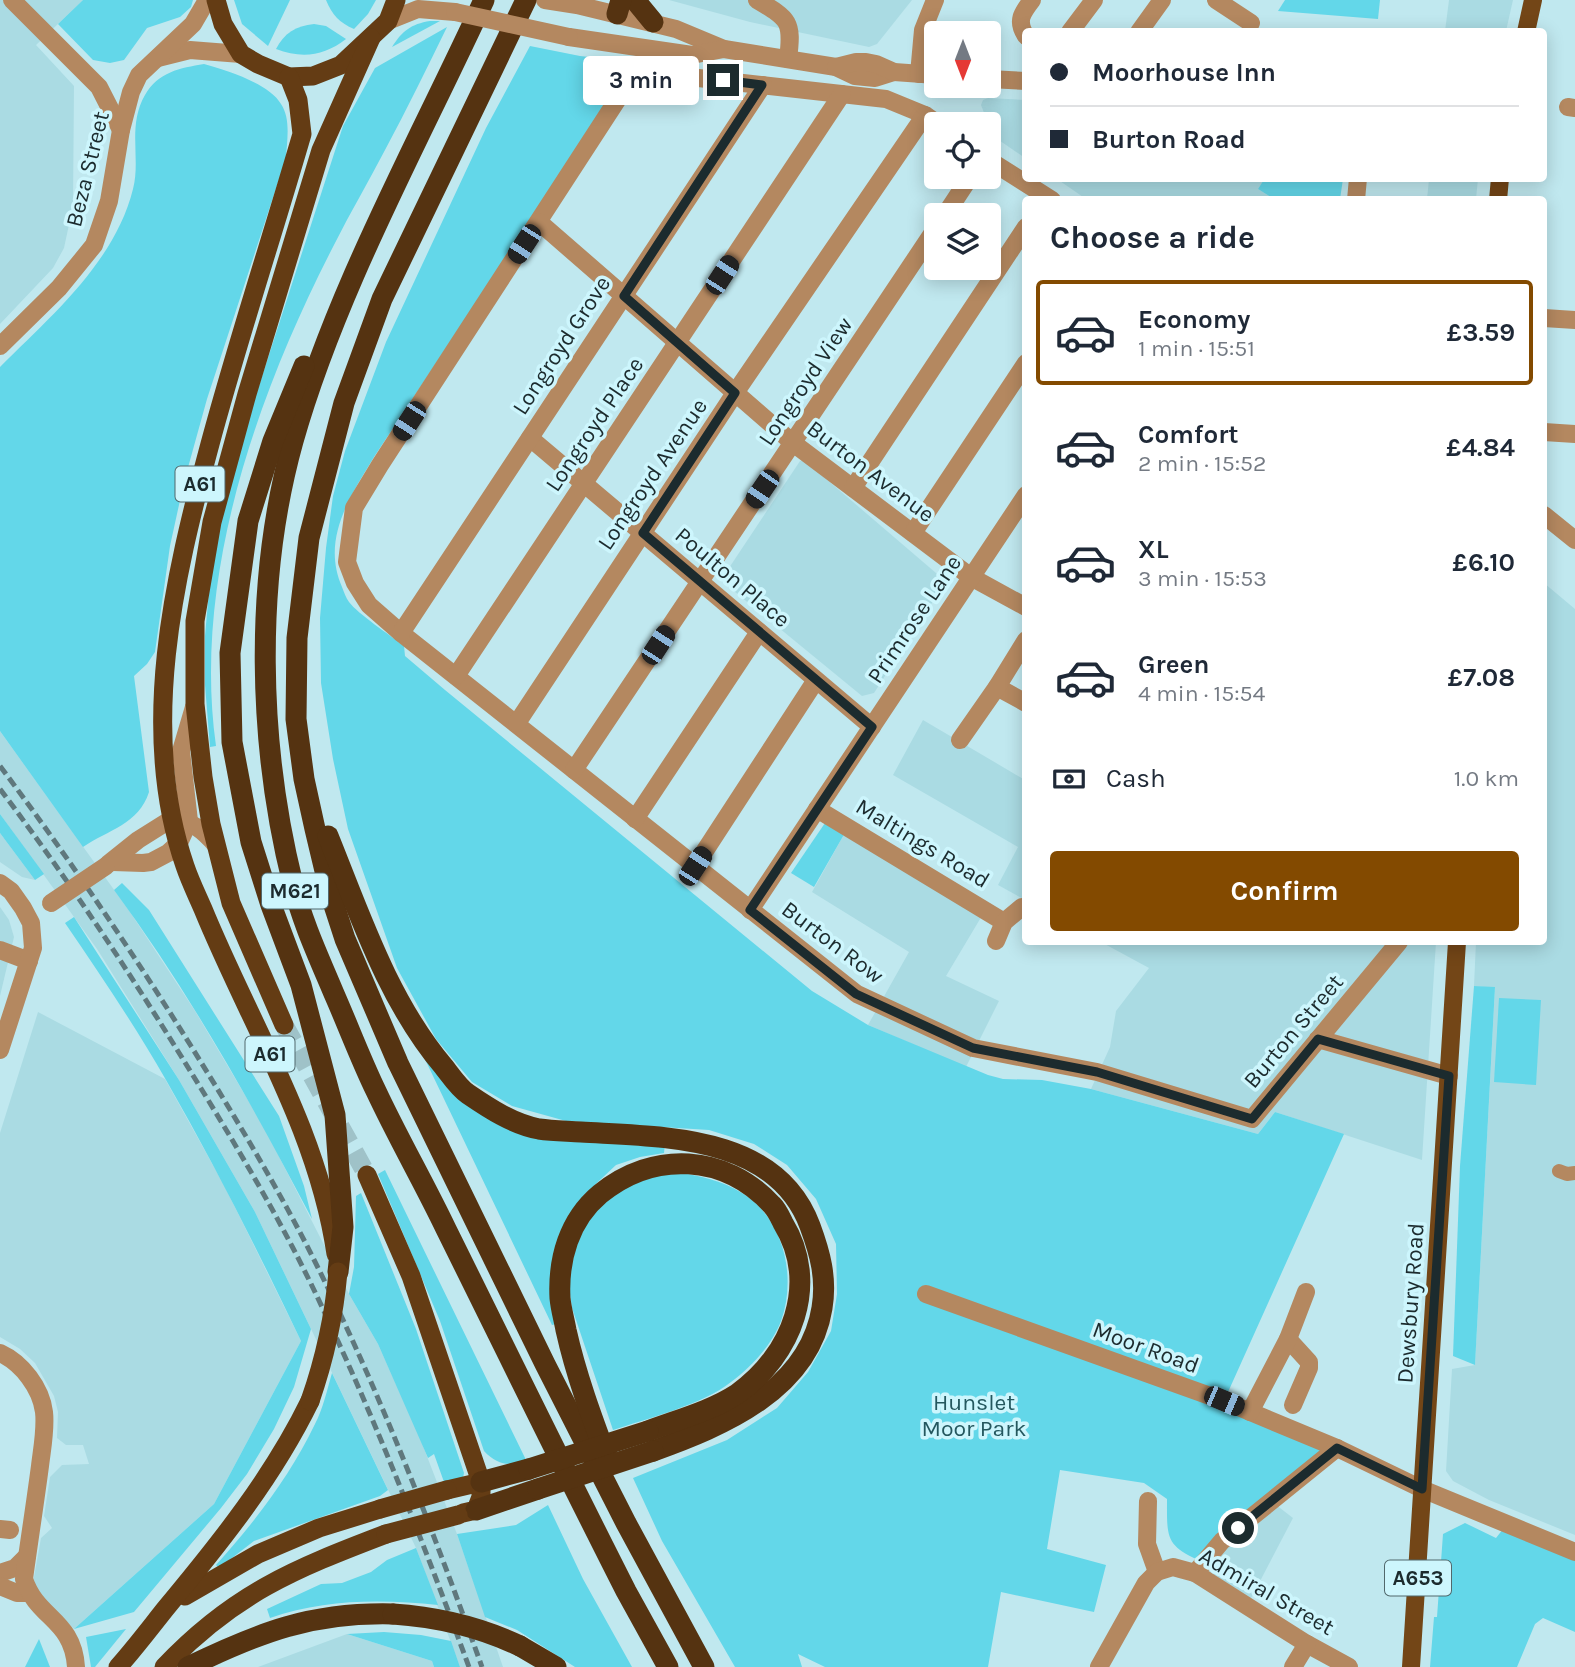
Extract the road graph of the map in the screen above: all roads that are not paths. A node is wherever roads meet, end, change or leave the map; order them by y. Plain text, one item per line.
1 (12, 0) edge
2 (207, 0) edge
3 (216, 0) edge
4 (396, 0) edge
5 (484, 0) edge
6 (527, 0) edge
7 (545, 0) edge
8 (635, 0) edge
9 (757, 0) edge
10 (935, 0) edge
11 (1032, 0) edge
12 (1094, 0) edge
13 (1162, 0) edge
14 (1216, 0) edge
15 (1533, 0) edge
16 (619, 7) edge
17 (387, 21) junction
18 (927, 21) edge
19 (653, 22) junction
20 (1251, 23) dead end
21 (1023, 28) edge
22 (1073, 28) edge
23 (1142, 28) edge
24 (1527, 28) edge
25 (371, 38) junction
26 (595, 42) junction
27 (724, 49) junction
28 (241, 54) junction
29 (155, 58) junction
30 (788, 59) junction
31 (453, 67) junction
32 (924, 75) edge
33 (289, 77) junction
34 (1001, 80) edge
35 (1022, 81) edge
36 (762, 85) junction
37 (842, 94) junction
38 (924, 117) edge
39 (121, 130) junction
40 (924, 130) edge
41 (1001, 168) edge
42 (1022, 182) edge
43 (1023, 182) edge
44 (1044, 196) edge
45 (538, 222) junction
46 (1022, 233) edge
47 (924, 246) edge
48 (624, 296) junction
49 (1547, 318) edge
50 (1575, 320) edge
51 (677, 342) junction
52 (0, 346) edge
53 (1022, 369) edge
54 (735, 393) junction
55 (1547, 432) edge
56 (1575, 434) edge
57 (530, 438) junction
58 (793, 443) junction
59 (584, 484) junction
60 (853, 488) junction
61 (1022, 501) edge
62 (1547, 517) edge
63 (643, 533) junction
64 (913, 533) junction
65 (1575, 540) edge
66 (971, 577) junction
67 (700, 582) junction
68 (1022, 605) edge
69 (759, 632) junction
70 (401, 633) junction
71 (1022, 646) edge
72 (456, 676) junction
73 (816, 680) junction
74 (997, 687) junction
75 (1022, 701) edge
76 (195, 704) junction
77 (517, 723) junction
78 (872, 727) junction
79 (960, 740) dead end
80 (574, 770) junction
81 (304, 779) junction
82 (817, 809) junction
83 (181, 819) junction
84 (635, 819) junction
85 (179, 843) junction
86 (216, 845) junction
87 (109, 864) junction
88 (695, 866) junction
89 (0, 883) edge
90 (1022, 907) dead end
91 (750, 910) junction
92 (1004, 922) junction
93 (31, 923) junction
94 (996, 941) dead end
95 (1396, 945) edge
96 (1457, 945) edge
97 (0, 950) edge
98 (29, 961) junction
99 (284, 1025) tunnel mouth
100 (1318, 1039) junction
101 (0, 1050) edge
102 (1449, 1076) junction
103 (1252, 1119) joint
104 (1559, 1171) dead end
105 (1575, 1173) edge
106 (367, 1175) tunnel mouth
107 (338, 1272) junction
108 (1306, 1293) dead end
109 (926, 1294) dead end
110 (1288, 1339) junction
111 (0, 1353) edge
112 (1293, 1405) dead end
113 (1250, 1412) junction
114 (651, 1441) junction
115 (1337, 1448) junction
116 (481, 1482) junction
117 (1422, 1489) junction
118 (1148, 1501) dead end
119 (467, 1512) junction
120 (1575, 1552) edge
121 (27, 1556) junction
122 (1157, 1572) junction
123 (0, 1573) edge
124 (1195, 1573) junction
125 (656, 1578) junction
126 (0, 1586) edge
127 (29, 1593) junction
128 (166, 1608) junction
129 (1307, 1644) junction
130 (76, 1667) edge
131 (118, 1667) edge
132 (164, 1667) edge
133 (188, 1667) edge
134 (556, 1667) edge
135 (668, 1667) edge
136 (704, 1667) edge
137 (1099, 1667) edge
138 (1293, 1667) edge
139 (1349, 1667) edge
140 (1411, 1667) edge

1 - 39 street
2 - 29 street, Beza Street
3 - 28 highway
4 - 17 highway, A61
5 - 31 highway, M621
6 - 81 highway, M621
7 - 16 street
8 - 19 highway
9 - 30 street
10 - 18 street
11 - 21 street
12 - 22 street
13 - 23 street
14 - 20 street
15 - 24 main road
16 - 19 street
16 - 26 street
17 - 25 highway, A61
17 - 26 street, bridge
19 - 27 street
25 - 33 highway, A61
25 - 76 highway, A61
26 - 27 street
27 - 30 street
28 - 29 street
28 - 33 highway
29 - 39 street, Beza Street
30 - 32 street
31 - 107 highway
31 - 135 highway, M621
33 - 83 highway, A61
34 - 35 street
36 - 37 street
36 - 45 street
36 - 48 street, Longroyd Grove
37 - 38 street
37 - 51 street, Longroyd Place
39 - 52 street, Beza Street
40 - 54 street, Longroyd Avenue
41 - 42 street
43 - 44 street
45 - 48 street, Burton Avenue
45 - 70 street, Burton Row
46 - 60 street
47 - 58 street, Longroyd View
48 - 51 street, Burton Avenue
48 - 57 street, Longroyd Grove
49 - 50 street
51 - 54 street, Burton Avenue
51 - 59 street, Longroyd Place
53 - 64 street
54 - 58 street, Burton Avenue
54 - 63 street, Longroyd Avenue
55 - 56 street
57 - 59 street, Poulton Place
57 - 70 street, Longroyd Grove
58 - 60 street, Burton Avenue
58 - 67 street, Longroyd View
59 - 63 street, Poulton Place
59 - 72 street, Longroyd Place
60 - 64 street, Burton Avenue
61 - 66 street, Primrose Lane
62 - 65 street
63 - 67 street, Poulton Place
63 - 77 street, Longroyd Avenue
64 - 66 street, Burton Avenue
66 - 68 street, Burton Avenue
66 - 78 street, Primrose Lane
67 - 69 street, Poulton Place
67 - 80 street, Longroyd View
69 - 73 street, Poulton Place
69 - 84 street
70 - 72 street, Burton Row
71 - 74 street
72 - 77 street, Burton Row
73 - 78 street, Poulton Place
73 - 88 street
74 - 75 street
74 - 79 street
76 - 83 street
76 - 86 highway, A61
77 - 80 street, Burton Row
78 - 82 street, Primrose Lane
80 - 84 street, Burton Row
81 - 114 highway
81 - 125 highway, M621
82 - 91 street, Primrose Lane
82 - 92 street, Maltings Road
83 - 85 highway, A61
83 - 86 street
83 - 87 street
84 - 88 street, Burton Row
85 - 87 street
85 - 107 highway, A61
86 - 99 highway, A61
87 - 93 street, bridge
88 - 91 street, Burton Row
89 - 93 street
90 - 92 street
91 - 103 street, Burton Row
92 - 94 street
93 - 98 street
95 - 100 street, Burton Street
96 - 102 main road, Dewsbury Road / A653
97 - 98 street
98 - 101 street
100 - 102 street
100 - 103 street, Burton Street
102 - 117 main road, Dewsbury Road / A653
104 - 105 street
106 - 116 highway
107 - 128 highway, A61, bridge
108 - 110 street
109 - 113 street, Moor Road
110 - 112 street
110 - 113 street
111 - 121 street
113 - 115 street, Moor Road
114 - 116 highway, bridge
114 - 119 highway, bridge
114 - 125 highway
115 - 117 street, Moor Road
115 - 124 street
116 - 119 highway
116 - 128 highway, A61, bridge
117 - 120 street, Moor Road
117 - 140 main road, Dewsbury Road / A653
118 - 122 street
119 - 132 highway, bridge
121 - 123 street
121 - 127 street
122 - 124 street, Admiral Street
122 - 137 street
124 - 129 street, Admiral Street
125 - 136 highway, M621
126 - 127 street
127 - 130 street
128 - 131 highway, A61
129 - 138 street
129 - 139 street, Admiral Street
133 - 134 highway, bridge

